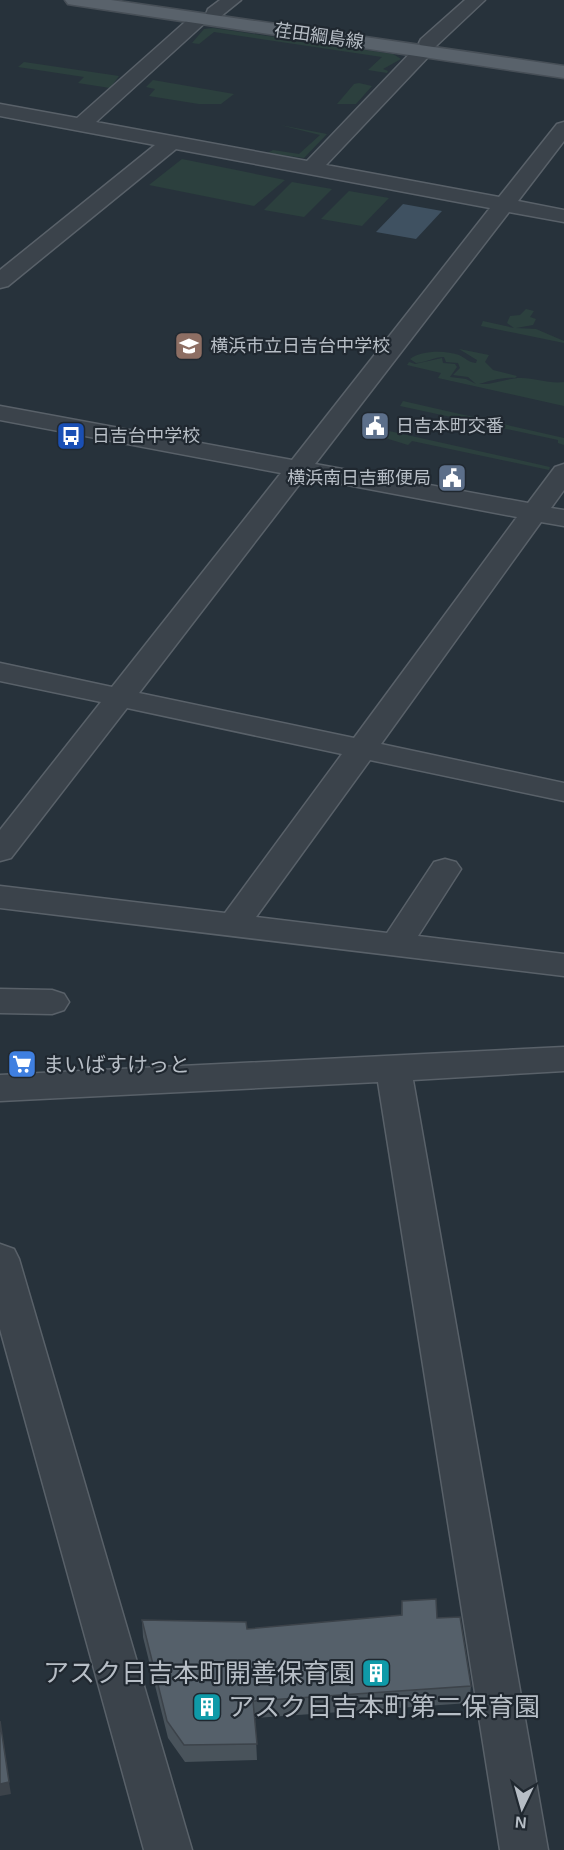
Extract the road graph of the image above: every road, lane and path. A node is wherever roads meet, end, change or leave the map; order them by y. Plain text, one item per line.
1 (74, 0) edge
2 (122, 0) edge
3 (232, 0) edge
4 (476, 0) edge
5 (207, 16) junction
6 (425, 47) junction
7 (564, 63) edge
8 (564, 72) edge
9 (0, 110) edge
10 (81, 125) junction
11 (564, 128) edge
12 (172, 142) junction
13 (312, 168) junction
14 (502, 205) junction
15 (564, 216) edge
16 (0, 280) edge
17 (3, 417) edge
18 (298, 469) junction
19 (564, 472) edge
20 (534, 512) junction
21 (564, 518) edge
22 (0, 672) edge
23 (119, 698) junction
24 (363, 749) junction
25 (564, 792) edge
26 (0, 851) edge
27 (445, 869) dead end
28 (0, 897) edge
29 (234, 924) junction
30 (398, 944) junction
31 (564, 965) edge
32 (0, 1001) edge
33 (52, 1002) dead end
34 (564, 1059) edge
35 (394, 1071) junction
36 (0, 1088) edge
37 (0, 1259) edge
38 (168, 1850) edge
39 (524, 1850) edge

1 - 5 main road, 荏田綱島線
2 - 5 main road, 荏田綱島線
3 - 5 street
4 - 6 street
5 - 6 main road, 荏田綱島線
5 - 10 street
6 - 7 main road, 荏田綱島線
6 - 8 main road, 荏田綱島線
6 - 13 street
9 - 10 street
10 - 12 street
11 - 14 street
12 - 13 street
12 - 16 street
13 - 14 street
14 - 15 street
14 - 18 street
17 - 18 street
18 - 20 street
18 - 23 street
19 - 20 street
20 - 21 street
20 - 24 street
22 - 23 street
23 - 24 street
23 - 26 street
24 - 25 street
24 - 29 street
27 - 30 street
28 - 29 street
29 - 30 street
30 - 31 street
32 - 33 street
34 - 35 street
35 - 36 street
35 - 39 street
37 - 38 street

